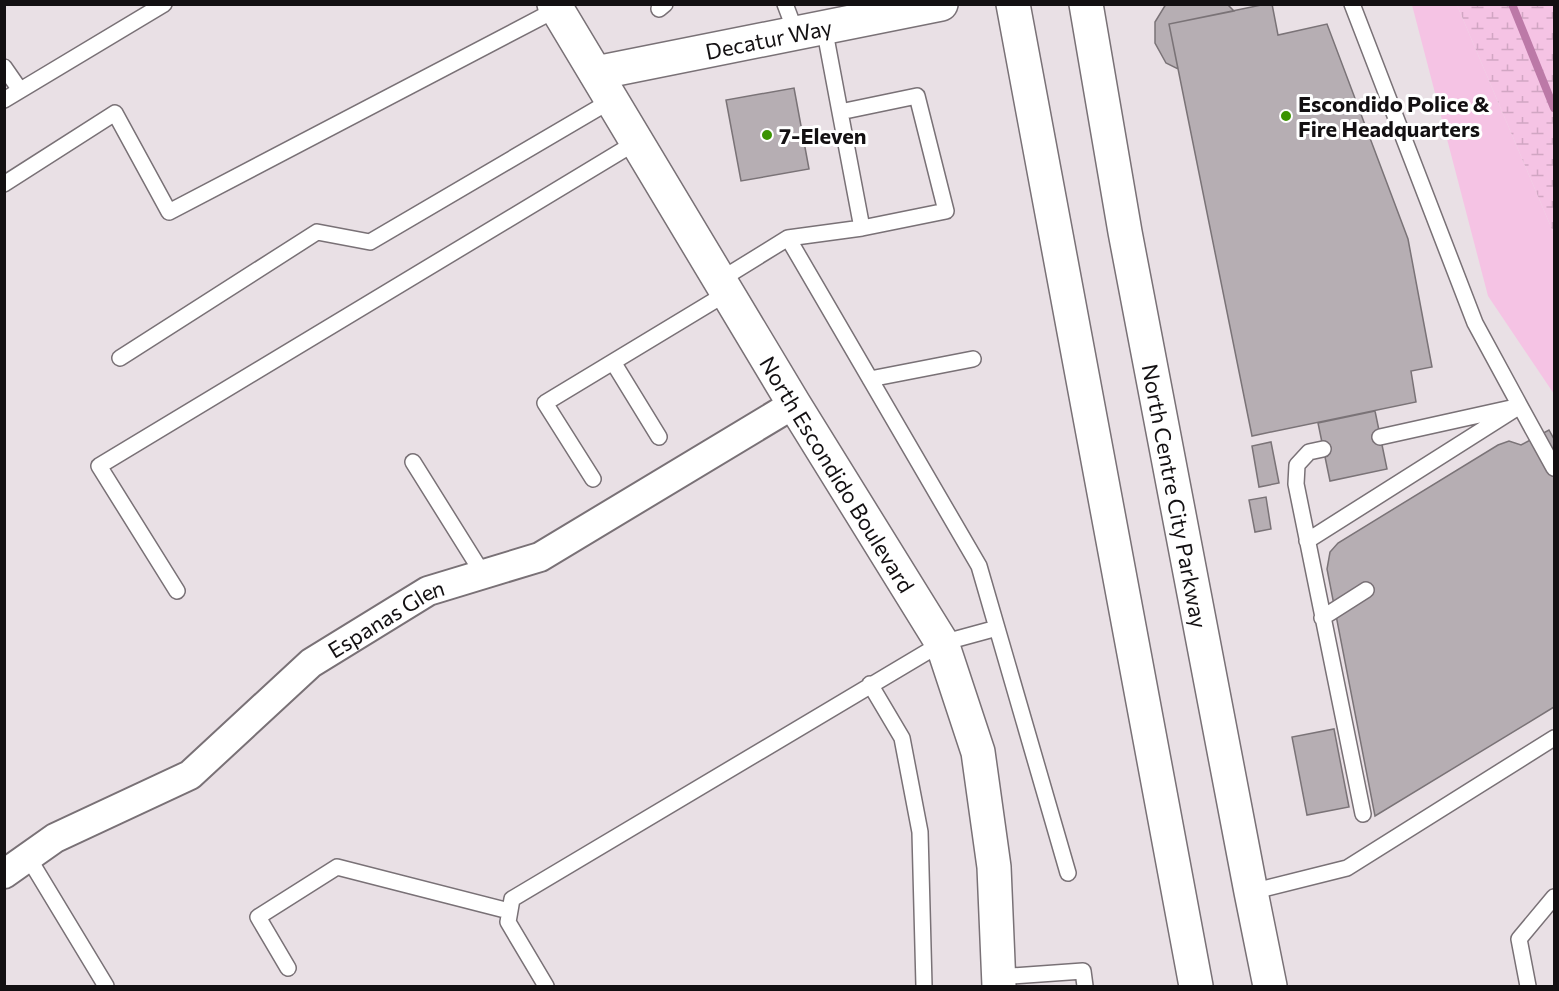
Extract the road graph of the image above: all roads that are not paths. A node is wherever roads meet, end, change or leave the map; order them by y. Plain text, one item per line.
1 (164, 4) edge
2 (941, 4) edge
3 (1013, 4) edge
4 (1086, 4) edge
5 (1352, 4) edge
6 (555, 7) edge
7 (802, 22) edge
8 (4, 67) edge
9 (604, 86) junction
10 (20, 90) junction
11 (4, 100) edge
12 (840, 112) junction
13 (638, 141) junction
14 (4, 184) edge
15 (862, 228) junction
16 (788, 238) junction
17 (724, 286) junction
18 (120, 358) dead end
19 (973, 359) dead end
20 (613, 362) junction
21 (870, 379) junction
22 (794, 404) junction
23 (1520, 406) junction
24 (1380, 436) dead end
25 (659, 437) dead end
26 (1323, 449) dead end
27 (413, 462) dead end
28 (1554, 468) edge
29 (593, 479) dead end
30 (1307, 541) junction
31 (483, 574) junction
32 (1366, 590) dead end
33 (177, 591) dead end
34 (1322, 618) junction
35 (997, 627) junction
36 (942, 644) junction
37 (870, 684) junction
38 (1554, 738) edge
39 (1363, 814) dead end
40 (28, 857) junction
41 (1068, 873) dead end
42 (4, 874) edge
43 (1251, 892) junction
44 (1554, 897) edge
45 (510, 911) junction
46 (288, 968) dead end
47 (999, 982) edge
48 (106, 987) edge
49 (546, 987) edge
50 (924, 987) edge
51 (1085, 987) edge
52 (1196, 987) edge
53 (1270, 987) edge
54 (1528, 987) edge

1 - 10 lane
2 - 7 main road, Decatur Way
3 - 52 main road
4 - 43 main road, North Centre City Parkway
5 - 23 lane
6 - 9 main road, North Escondido Boulevard
6 - 14 lane
7 - 9 main road, Decatur Way
7 - 12 lane
8 - 10 lane
9 - 13 main road, North Escondido Boulevard
9 - 18 lane
10 - 11 lane
12 - 15 lane
12 - 15 lane
13 - 17 main road, North Escondido Boulevard
13 - 33 lane
15 - 16 lane
16 - 17 lane
16 - 21 lane
17 - 20 lane
17 - 22 main road, North Escondido Boulevard
19 - 21 lane
20 - 25 lane
20 - 29 lane
21 - 35 lane
22 - 31 street, Espanas Glen
22 - 36 main road, North Escondido Boulevard
23 - 24 lane
23 - 28 lane
23 - 30 lane
26 - 30 lane
27 - 31 lane
30 - 34 lane
31 - 40 street, Espanas Glen
32 - 34 lane
34 - 39 lane
35 - 36 lane
35 - 41 lane
36 - 37 lane
36 - 47 main road, North Escondido Boulevard
37 - 45 lane
37 - 50 lane
38 - 43 lane
40 - 42 street, Espanas Glen
40 - 48 lane
43 - 53 main road, North Centre City Parkway
44 - 54 lane
45 - 46 lane
45 - 49 lane
47 - 51 lane

